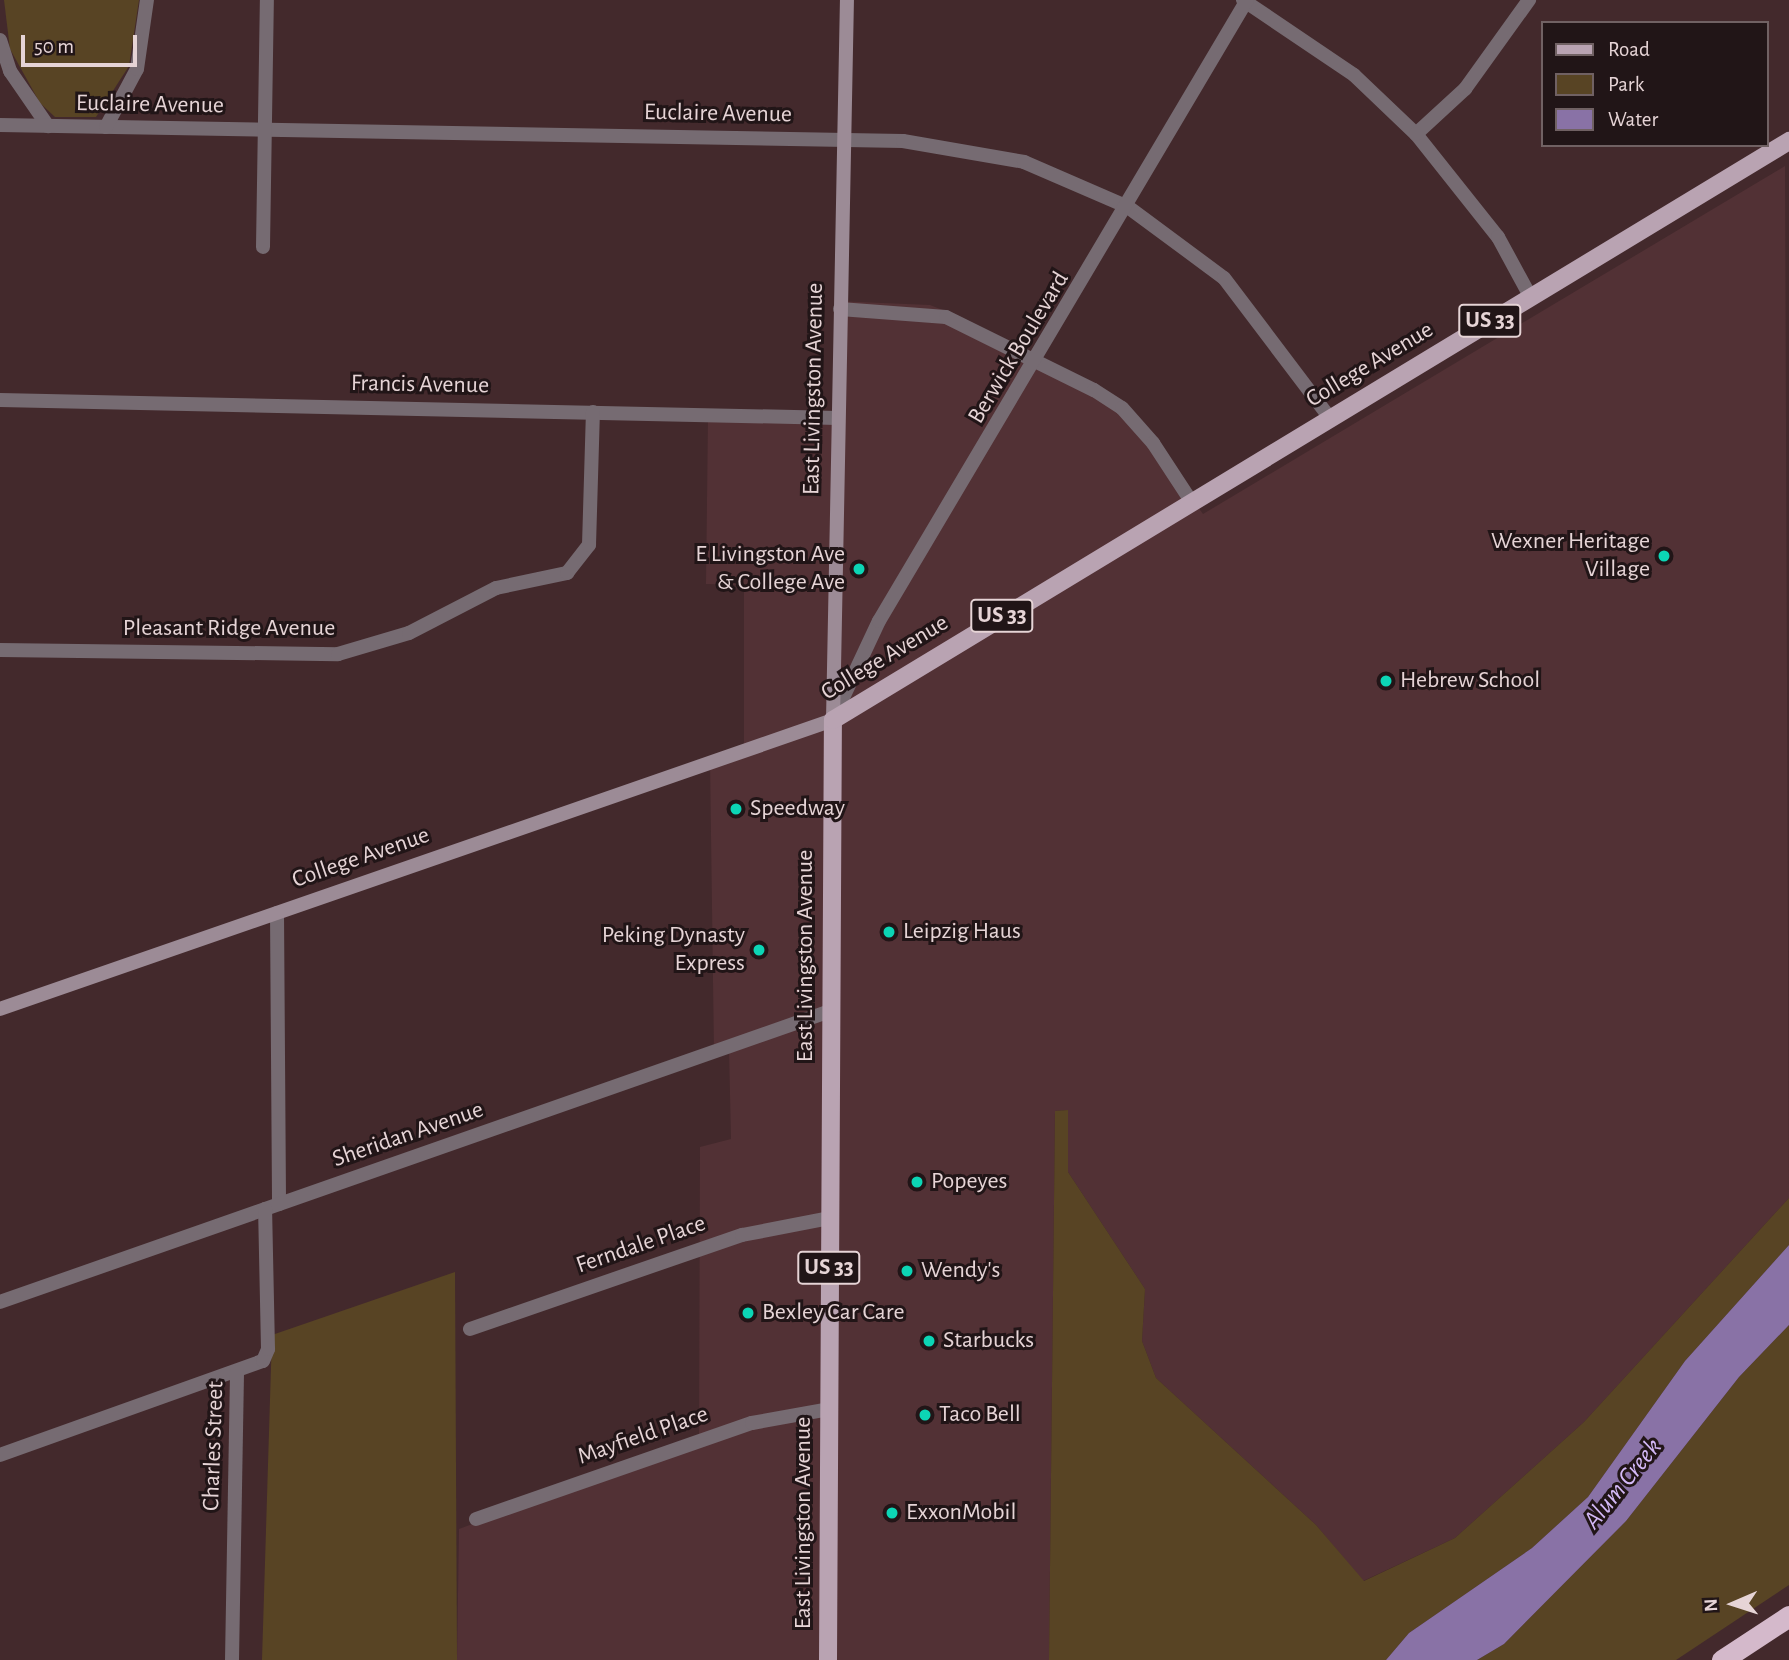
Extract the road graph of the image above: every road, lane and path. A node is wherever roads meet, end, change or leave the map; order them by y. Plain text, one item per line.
1 (147, 0) edge
2 (267, 0) edge
3 (847, 0) edge
4 (1529, 0) edge
5 (1246, 1) edge
6 (0, 40) edge
7 (0, 125) edge
8 (48, 126) junction
9 (106, 127) junction
10 (265, 129) junction
11 (1416, 134) junction
12 (844, 139) junction
13 (1789, 141) edge
14 (1128, 207) junction
15 (263, 247) dead end
16 (1530, 296) junction
17 (840, 309) junction
18 (1038, 360) junction
19 (0, 400) edge
20 (593, 412) junction
21 (838, 418) junction
22 (1330, 418) junction
23 (1191, 501) junction
24 (0, 650) edge
25 (833, 720) junction
26 (277, 913) junction
27 (0, 1009) edge
28 (830, 1011) junction
29 (272, 1206) junction
30 (830, 1218) junction
31 (0, 1303) edge
32 (470, 1329) dead end
33 (237, 1372) junction
34 (829, 1409) junction
35 (0, 1455) edge
36 (476, 1519) dead end
37 (1789, 1616) edge
38 (232, 1660) edge
39 (828, 1660) edge
40 (1722, 1660) edge

1 - 9 street
2 - 10 street
3 - 12 main road, East Livingston Avenue
4 - 11 street
5 - 11 street
5 - 14 street, Berwick Boulevard
6 - 8 street
7 - 8 street, Euclaire Avenue
8 - 9 street, Euclaire Avenue
9 - 10 street, Euclaire Avenue
10 - 12 street, Euclaire Avenue
10 - 15 street
11 - 16 street
12 - 14 street, Euclaire Avenue
12 - 17 main road, East Livingston Avenue
13 - 16 main road, College Avenue / US 33
14 - 18 street, Berwick Boulevard
14 - 22 street, Euclaire Avenue
16 - 22 main road, College Avenue / US 33
17 - 18 street
17 - 21 main road, East Livingston Avenue
18 - 23 street
18 - 25 street, Berwick Boulevard
19 - 20 street, Francis Avenue
20 - 21 street, Francis Avenue
20 - 24 street, Pleasant Ridge Avenue
21 - 25 main road, East Livingston Avenue
22 - 23 main road, College Avenue / US 33
23 - 25 main road, College Avenue / US 33
25 - 26 main road, College Avenue
25 - 28 main road, East Livingston Avenue / US 33
26 - 27 main road, College Avenue
26 - 29 street, Charles Street
28 - 29 street, Sheridan Avenue
28 - 30 main road, East Livingston Avenue / US 33
29 - 31 street, Sheridan Avenue
29 - 33 street, Charles Street
30 - 32 street, Ferndale Place
30 - 34 main road, East Livingston Avenue / US 33
33 - 35 street
33 - 38 street, Charles Street
34 - 36 street, Mayfield Place
34 - 39 main road, East Livingston Avenue / US 33
37 - 40 highway

